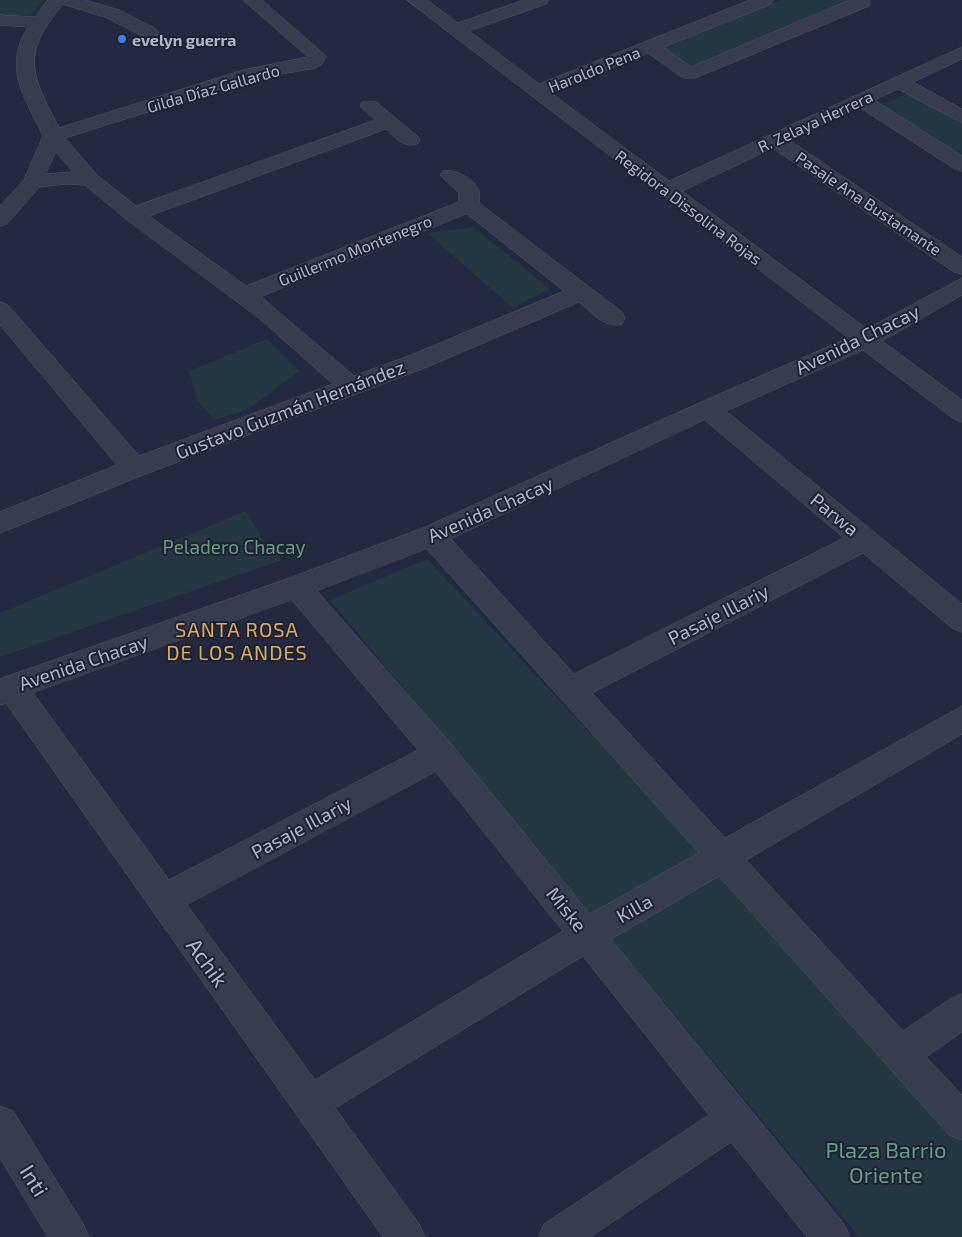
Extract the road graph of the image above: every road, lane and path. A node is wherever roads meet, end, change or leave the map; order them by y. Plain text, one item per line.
1 (57, 0) edge
2 (67, 0) edge
3 (252, 0) edge
4 (416, 0) edge
5 (540, 0) edge
6 (765, 0) edge
7 (859, 0) edge
8 (0, 20) edge
9 (38, 22) junction
10 (456, 30) junction
11 (150, 33) dead end
12 (650, 46) junction
13 (962, 52) edge
14 (899, 82) junction
15 (538, 91) junction
16 (860, 100) junction
17 (369, 106) dead end
18 (962, 117) edge
19 (388, 122) junction
20 (53, 136) junction
21 (410, 140) dead end
22 (775, 140) junction
23 (962, 164) edge
24 (450, 175) dead end
25 (90, 179) junction
26 (33, 182) junction
27 (668, 190) junction
28 (468, 205) junction
29 (133, 214) junction
30 (0, 219) edge
31 (962, 267) edge
32 (962, 285) edge
33 (579, 293) junction
34 (242, 296) junction
35 (0, 310) edge
36 (614, 318) dead end
37 (865, 340) junction
38 (350, 386) junction
39 (707, 409) junction
40 (962, 413) edge
41 (134, 468) junction
42 (0, 523) edge
43 (432, 536) junction
44 (866, 539) junction
45 (297, 587) junction
46 (962, 620) edge
47 (6, 690) edge
48 (570, 690) junction
49 (962, 719) edge
50 (440, 754) junction
51 (724, 858) junction
52 (163, 900) junction
53 (588, 934) junction
54 (962, 1011) edge
55 (900, 1054) junction
56 (310, 1103) junction
57 (736, 1118) junction
58 (962, 1122) edge
59 (0, 1125) edge
60 (70, 1237) edge
61 (406, 1237) edge
62 (557, 1237) edge
63 (831, 1237) edge

1 - 9 street
2 - 11 street
3 - 20 street, Gilda Díaz Gallardo
4 - 10 street, Regidora Dissolina Rojas
5 - 10 street
6 - 12 street, Haroldo Pena
7 - 12 street
8 - 9 street
9 - 20 street
10 - 15 street, Regidora Dissolina Rojas
12 - 15 street, Haroldo Pena
13 - 14 street, R. Zelaya Herrera
14 - 16 street, R. Zelaya Herrera
14 - 18 street
15 - 27 street, Regidora Dissolina Rojas
16 - 22 street, R. Zelaya Herrera
16 - 23 street
17 - 19 street
19 - 21 street
19 - 29 street
20 - 25 street
20 - 26 street
22 - 27 street, R. Zelaya Herrera
22 - 31 street, Pasaje Ana Bustamante
24 - 28 street
25 - 26 street
25 - 29 street
26 - 30 street
27 - 37 street, Regidora Dissolina Rojas
28 - 33 street
28 - 34 street, Guillermo Montenegro
29 - 34 street
32 - 37 street, Avenida Chacay
33 - 36 street
33 - 38 street, Gustavo Guzmán Hernández
34 - 38 street
35 - 41 street
37 - 39 street, Avenida Chacay
37 - 40 street, Regidora Dissolina Rojas
38 - 41 street, Gustavo Guzmán Hernández
39 - 43 street, Avenida Chacay
39 - 44 street, Parwa
41 - 42 street, Gustavo Guzmán Hernández
43 - 45 street, Avenida Chacay
43 - 48 street
44 - 46 street, Parwa
44 - 48 street, Pasaje Illariy
45 - 47 street, Avenida Chacay
45 - 50 street, Miske
47 - 52 street, Achik
48 - 51 street
49 - 51 street, Killa
50 - 52 street, Pasaje Illariy
50 - 53 street, Miske
51 - 53 street, Killa
51 - 55 street
52 - 56 street, Achik
53 - 56 street, Killa
53 - 57 street, Miske
54 - 55 street
55 - 58 street
56 - 61 street, Achik
57 - 62 street
57 - 63 street, Miske
59 - 60 street, Inti

